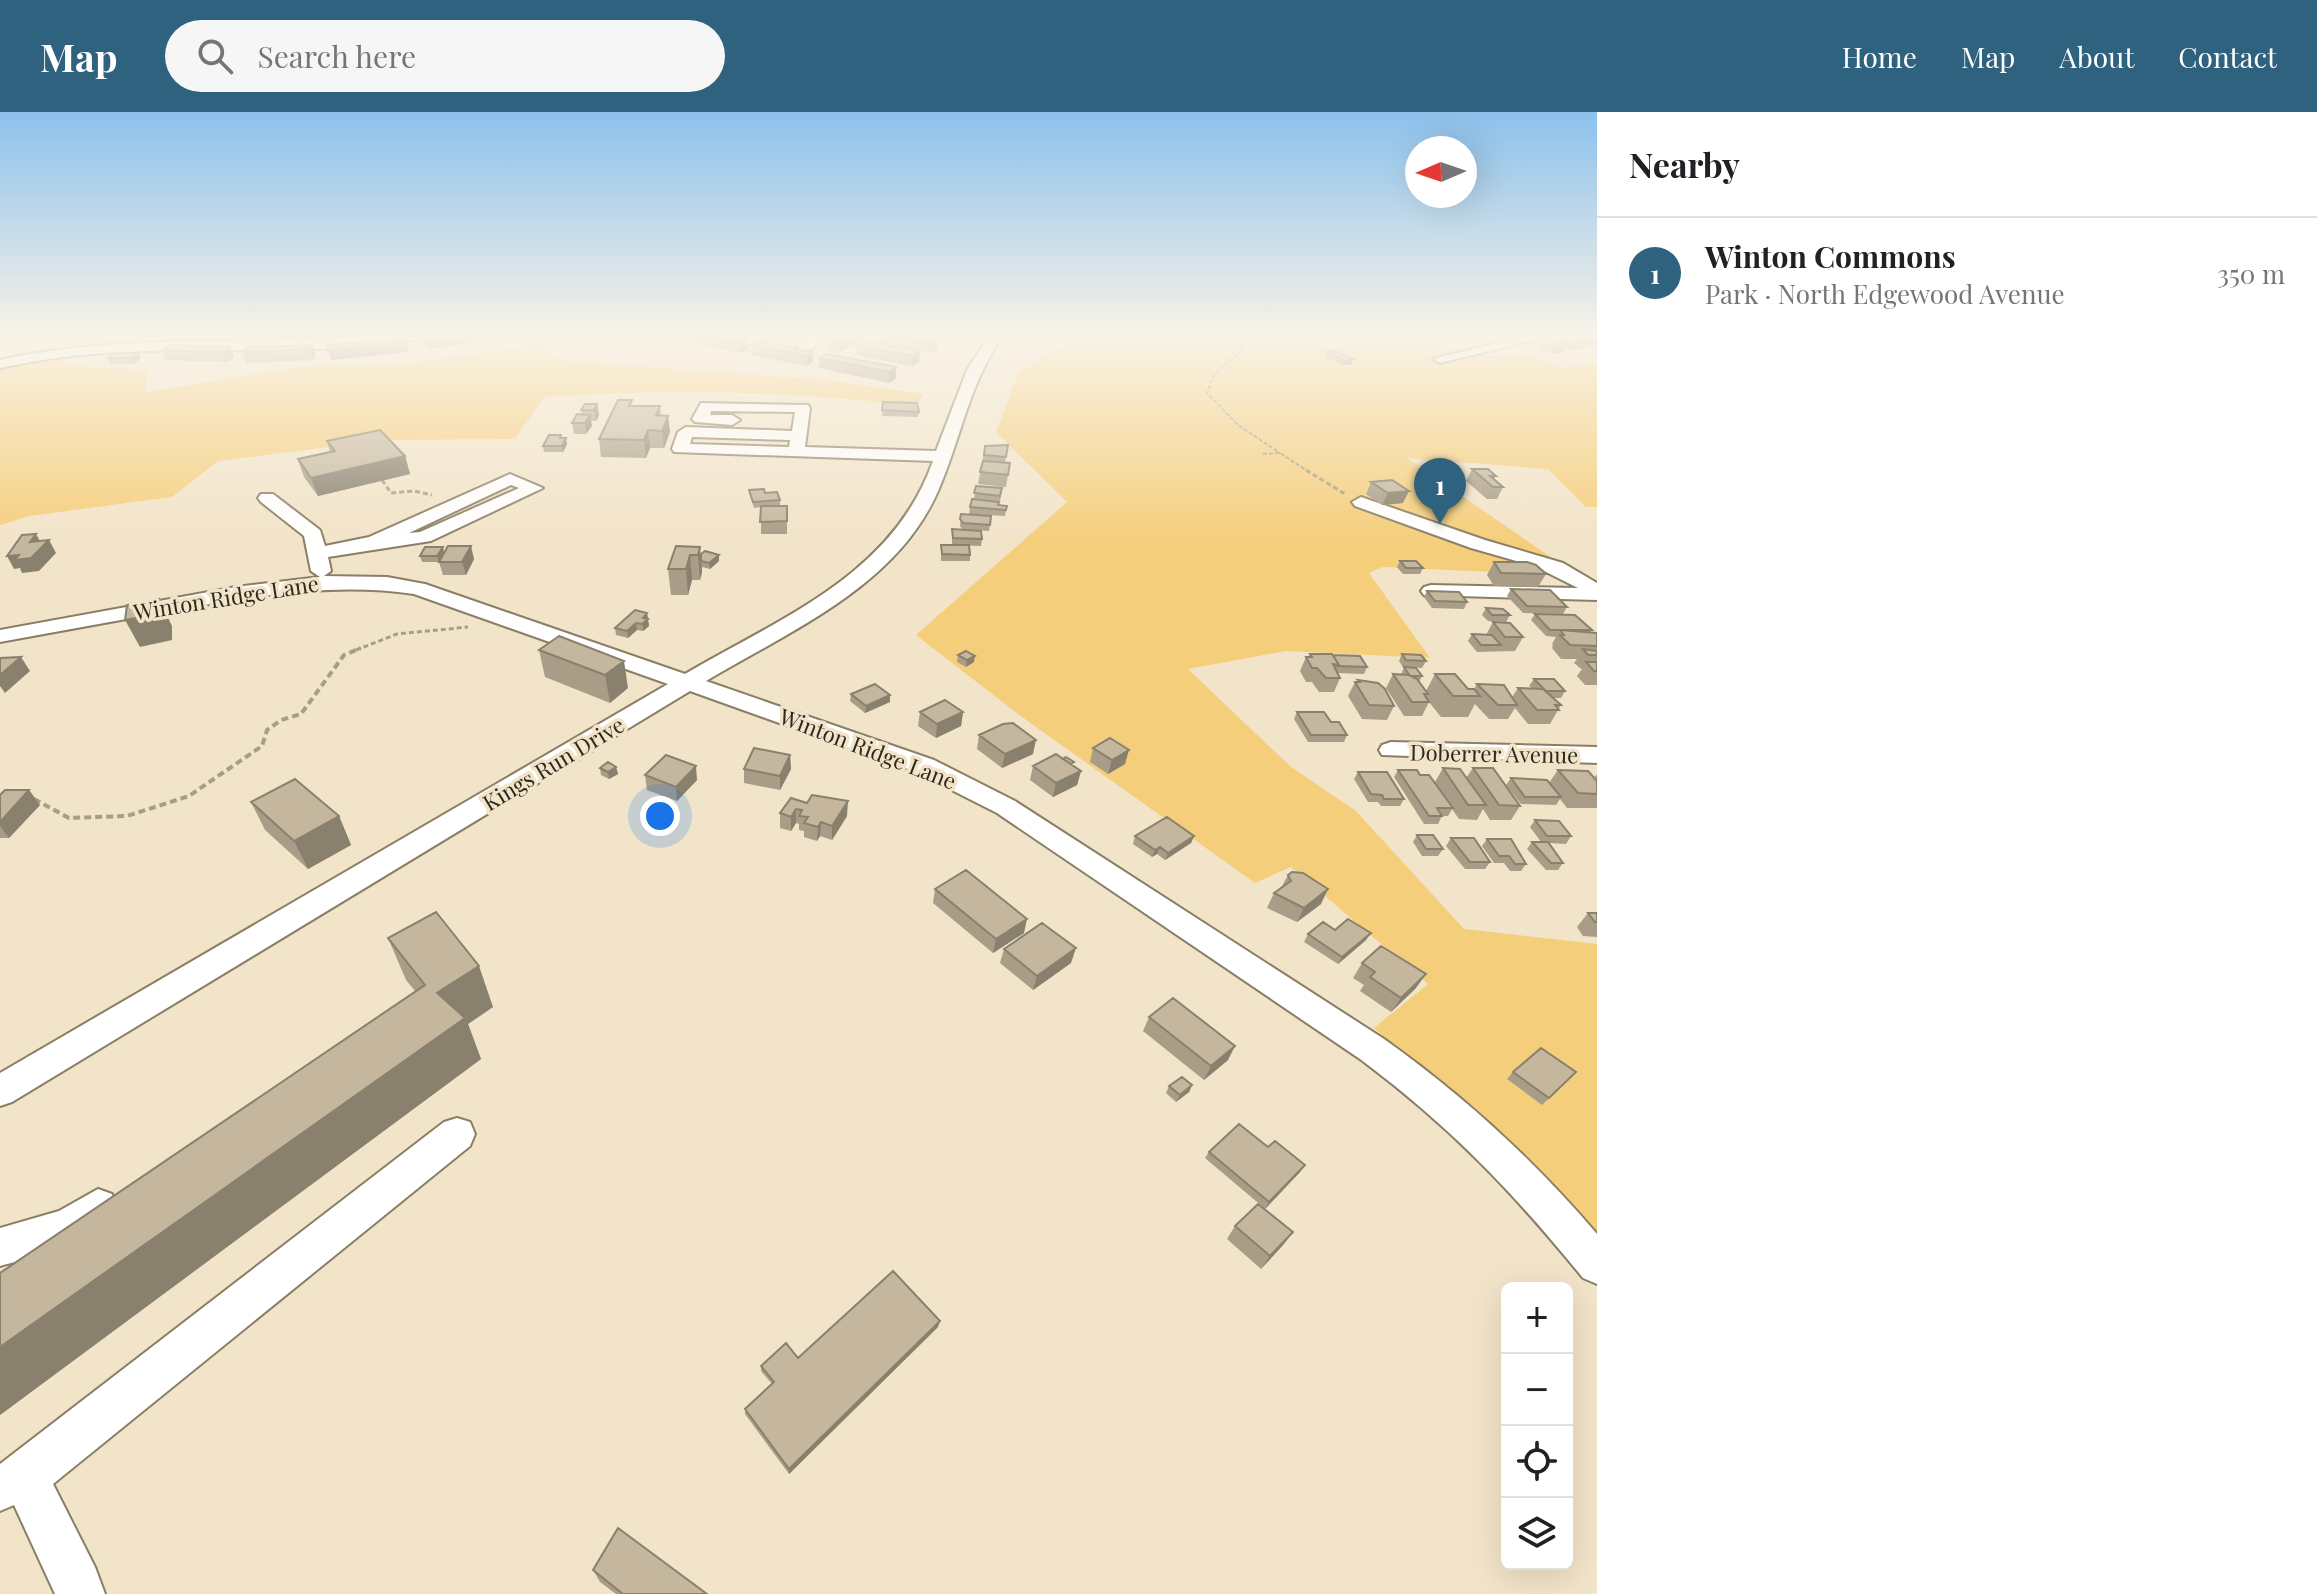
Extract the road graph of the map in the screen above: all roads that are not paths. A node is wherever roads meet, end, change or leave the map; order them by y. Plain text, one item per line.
1 (959, 403) edge
2 (799, 437) junction
3 (941, 456) junction
4 (267, 498) dead end
5 (1361, 502) road end
6 (374, 542) junction
7 (318, 553) junction
8 (1588, 576) edge
9 (322, 581) junction
10 (1431, 591) edge
11 (1597, 593) edge
12 (89, 619) junction
13 (0, 636) edge
14 (0, 649) edge
15 (690, 682) junction
16 (1391, 750) dead end
17 (1597, 755) edge
18 (0, 1091) edge
19 (457, 1134) dead end
20 (120, 1192) edge
21 (0, 1247) edge
22 (1597, 1264) edge
23 (13, 1483) edge
24 (80, 1594) edge

1 - 3 street, Kings Run Drive
2 - 2 street
2 - 2 street
2 - 3 street
3 - 15 street, Kings Run Drive
4 - 7 street
5 - 8 street
6 - 6 street
6 - 7 street
7 - 9 street
8 - 11 street
9 - 12 street, Winton Ridge Lane
9 - 15 street, Winton Ridge Lane
10 - 11 street
12 - 13 street, Winton Ridge Lane
12 - 14 street
15 - 18 street, Kings Run Drive
15 - 22 street, Winton Ridge Lane
16 - 17 street, Doberrer Avenue
19 - 23 street
20 - 21 street
23 - 24 street

